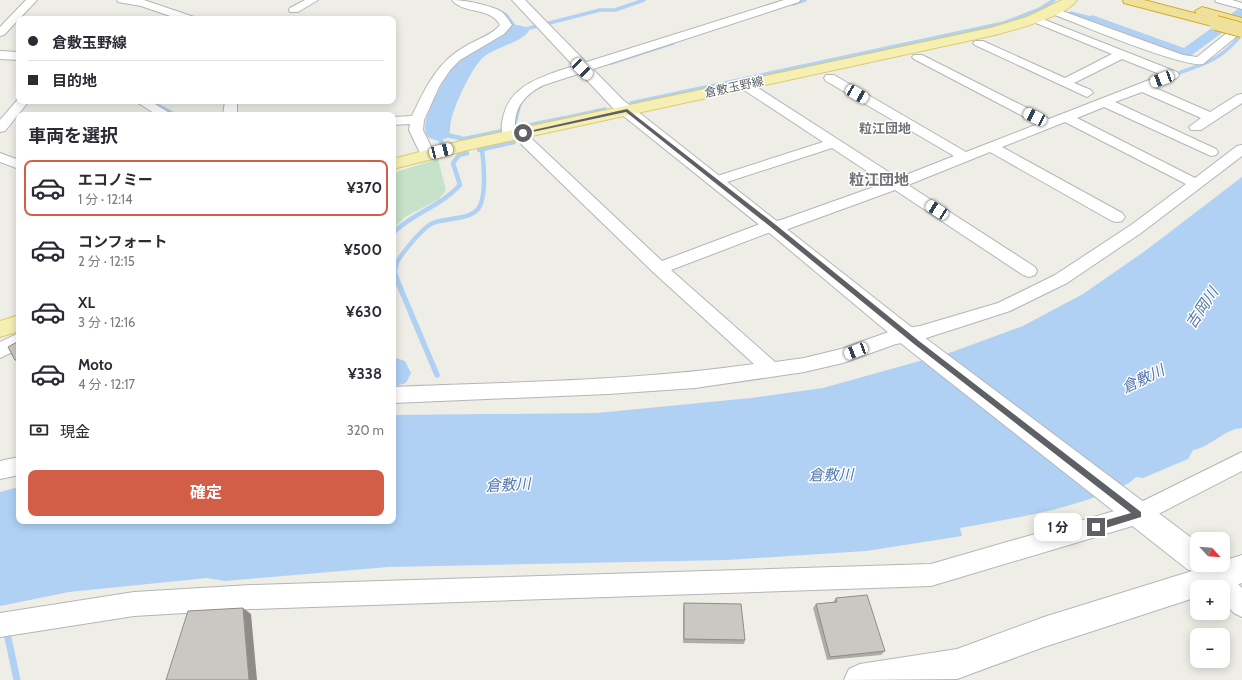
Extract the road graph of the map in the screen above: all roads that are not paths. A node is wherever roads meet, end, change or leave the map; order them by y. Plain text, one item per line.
1 (32, 0) edge
2 (122, 0) edge
3 (313, 0) edge
4 (457, 0) edge
5 (518, 0) edge
6 (795, 0) edge
7 (1071, 0) edge
8 (1129, 0) edge
9 (1160, 0) edge
10 (1220, 0) edge
11 (1239, 3) edge
12 (294, 10) dead end
13 (1054, 11) junction
14 (181, 16) edge
15 (15, 17) junction
16 (0, 18) edge
17 (1035, 19) junction
18 (1220, 20) junction
19 (1242, 22) edge
20 (1242, 26) edge
21 (1242, 30) edge
22 (0, 33) edge
23 (979, 43) dead end
24 (1122, 54) junction
25 (0, 55) edge
26 (16, 56) edge
27 (918, 57) dead end
28 (582, 69) junction
29 (830, 78) dead end
30 (1064, 83) junction
31 (745, 85) junction
32 (1141, 87) junction
33 (1087, 93) dead end
34 (1241, 98) edge
35 (1104, 102) junction
36 (20, 104) edge
37 (146, 104) edge
38 (627, 111) junction
39 (161, 112) edge
40 (1066, 117) junction
41 (1210, 117) junction
42 (417, 120) junction
43 (396, 121) edge
44 (1048, 124) junction
45 (1196, 127) dead end
46 (0, 128) edge
47 (396, 129) edge
48 (512, 131) junction
49 (834, 143) junction
50 (991, 147) junction
51 (1242, 149) edge
52 (426, 150) junction
53 (1211, 152) dead end
54 (0, 157) edge
55 (965, 157) junction
56 (396, 163) edge
57 (16, 164) edge
58 (716, 181) junction
59 (897, 184) junction
60 (1196, 184) junction
61 (1117, 217) dead end
62 (774, 227) junction
63 (659, 268) junction
64 (1029, 271) dead end
65 (16, 324) edge
66 (0, 329) edge
67 (912, 338) junction
68 (16, 342) edge
69 (0, 351) edge
70 (772, 370) junction
71 (396, 395) edge
72 (1242, 461) edge
73 (16, 467) edge
74 (0, 470) edge
75 (1130, 507) junction
76 (1190, 550) edge
77 (1204, 572) edge
78 (1218, 572) edge
79 (1242, 604) edge
80 (0, 625) edge
81 (860, 680) edge

1 - 15 street
2 - 14 street
3 - 12 street
4 - 42 street
5 - 28 street
6 - 28 street
7 - 13 main road, 倉敷玉野線
8 - 18 highway
9 - 18 highway
10 - 11 street
13 - 17 main road, 倉敷玉野線
13 - 20 street
15 - 16 street
15 - 22 street
17 - 24 street
17 - 31 main road, 倉敷玉野線
18 - 19 highway
18 - 21 highway, bridge
23 - 30 street
24 - 30 street
24 - 32 street
25 - 26 street
27 - 44 street
28 - 38 street
28 - 48 street
29 - 55 street
30 - 33 street
31 - 38 main road, 倉敷玉野線
31 - 49 street
32 - 35 street
32 - 41 street
34 - 41 street
35 - 40 street
35 - 53 street
36 - 46 street
37 - 39 street
38 - 48 main road, 倉敷玉野線
38 - 58 street
40 - 44 street
40 - 60 street
41 - 45 street
42 - 43 street
42 - 52 street
44 - 50 street
47 - 52 street
48 - 52 main road, 倉敷玉野線
48 - 63 street
49 - 58 street
49 - 59 street
50 - 55 street
50 - 61 street
51 - 60 street
52 - 56 main road, 倉敷玉野線
54 - 57 street
55 - 59 street
58 - 62 street
59 - 62 street
59 - 64 street
60 - 67 street
62 - 63 street
62 - 67 street
63 - 70 street
65 - 66 main road
67 - 70 street
67 - 75 street
68 - 69 street
70 - 71 street
72 - 75 street
73 - 74 street
75 - 76 street
75 - 80 street
77 - 81 street
78 - 79 street

